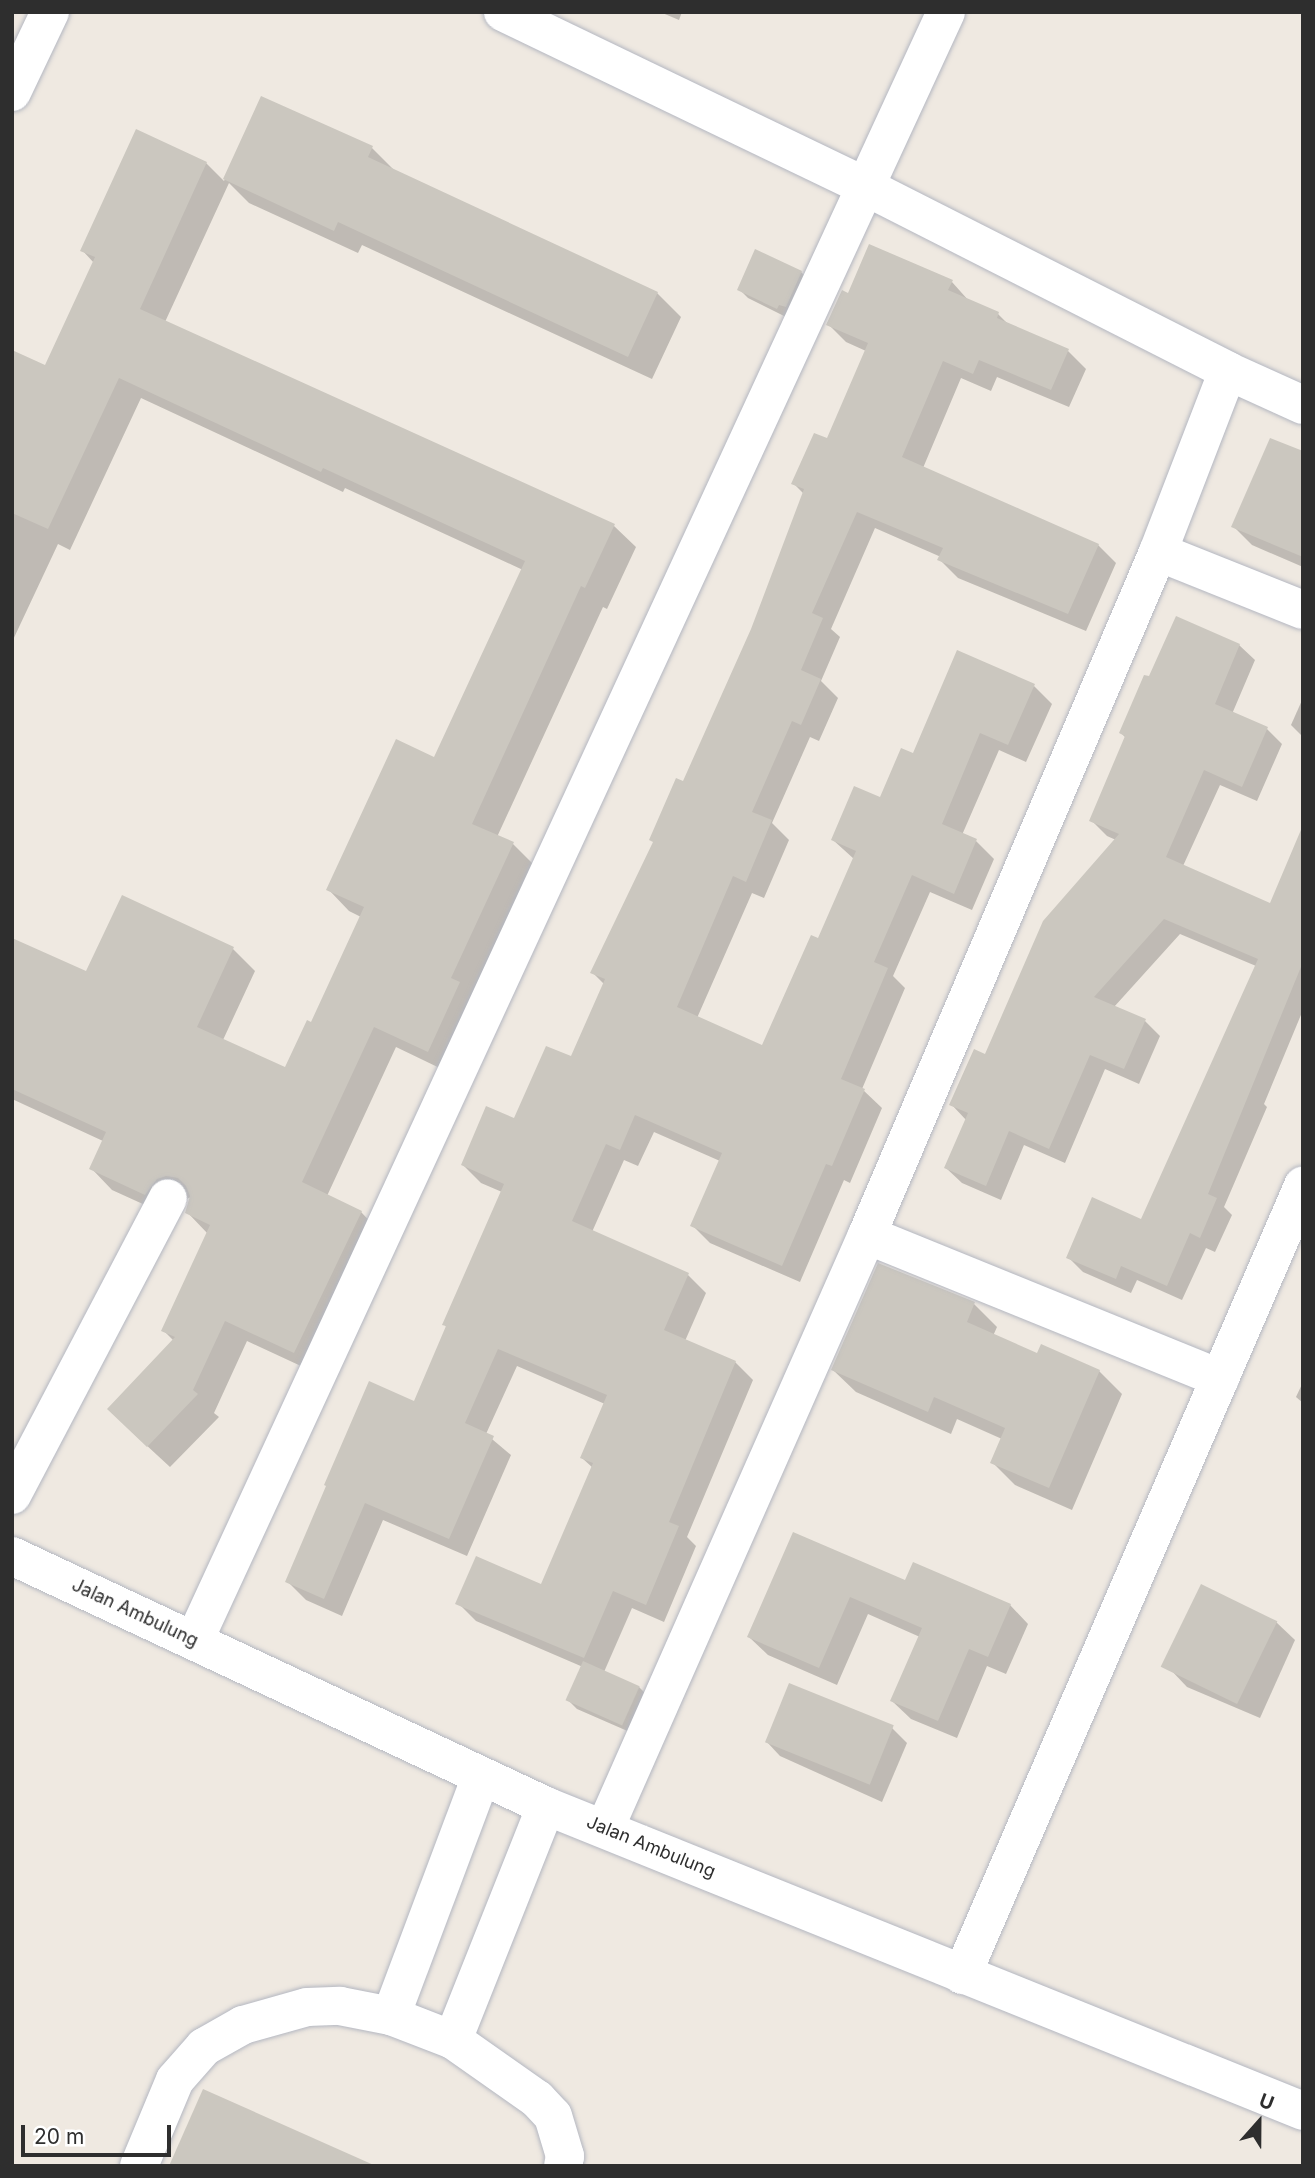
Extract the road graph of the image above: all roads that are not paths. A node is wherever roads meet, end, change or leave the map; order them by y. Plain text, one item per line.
1 (50, 12) edge
2 (503, 12) edge
3 (946, 12) edge
4 (12, 92) edge
5 (864, 186) junction
6 (1228, 370) junction
7 (1303, 405) edge
8 (1158, 552) junction
9 (1303, 610) edge
10 (1303, 1186) edge
11 (168, 1198) dead end
12 (867, 1235) junction
13 (1220, 1377) junction
14 (12, 1495) edge
15 (12, 1556) edge
16 (194, 1640) junction
17 (481, 1777) junction
18 (546, 1806) junction
19 (605, 1828) junction
20 (962, 1975) junction
21 (391, 2016) junction
22 (453, 2040) junction
23 (1303, 2111) edge
24 (139, 2166) edge
25 (563, 2166) edge

1 - 4 street
2 - 5 street
3 - 5 street
5 - 6 street
5 - 16 street
6 - 7 street
6 - 8 street
8 - 9 street
8 - 12 street
10 - 13 street
11 - 14 street
12 - 13 street
12 - 19 street
13 - 20 street
15 - 16 street, Jalan Ambulung
16 - 17 street, Jalan Ambulung
17 - 18 street, Jalan Ambulung
17 - 21 street
18 - 19 street, Jalan Ambulung
18 - 22 street
19 - 20 street, Jalan Ambulung
20 - 23 street, Jalan Ambulung
21 - 22 street
21 - 24 street
22 - 25 street

